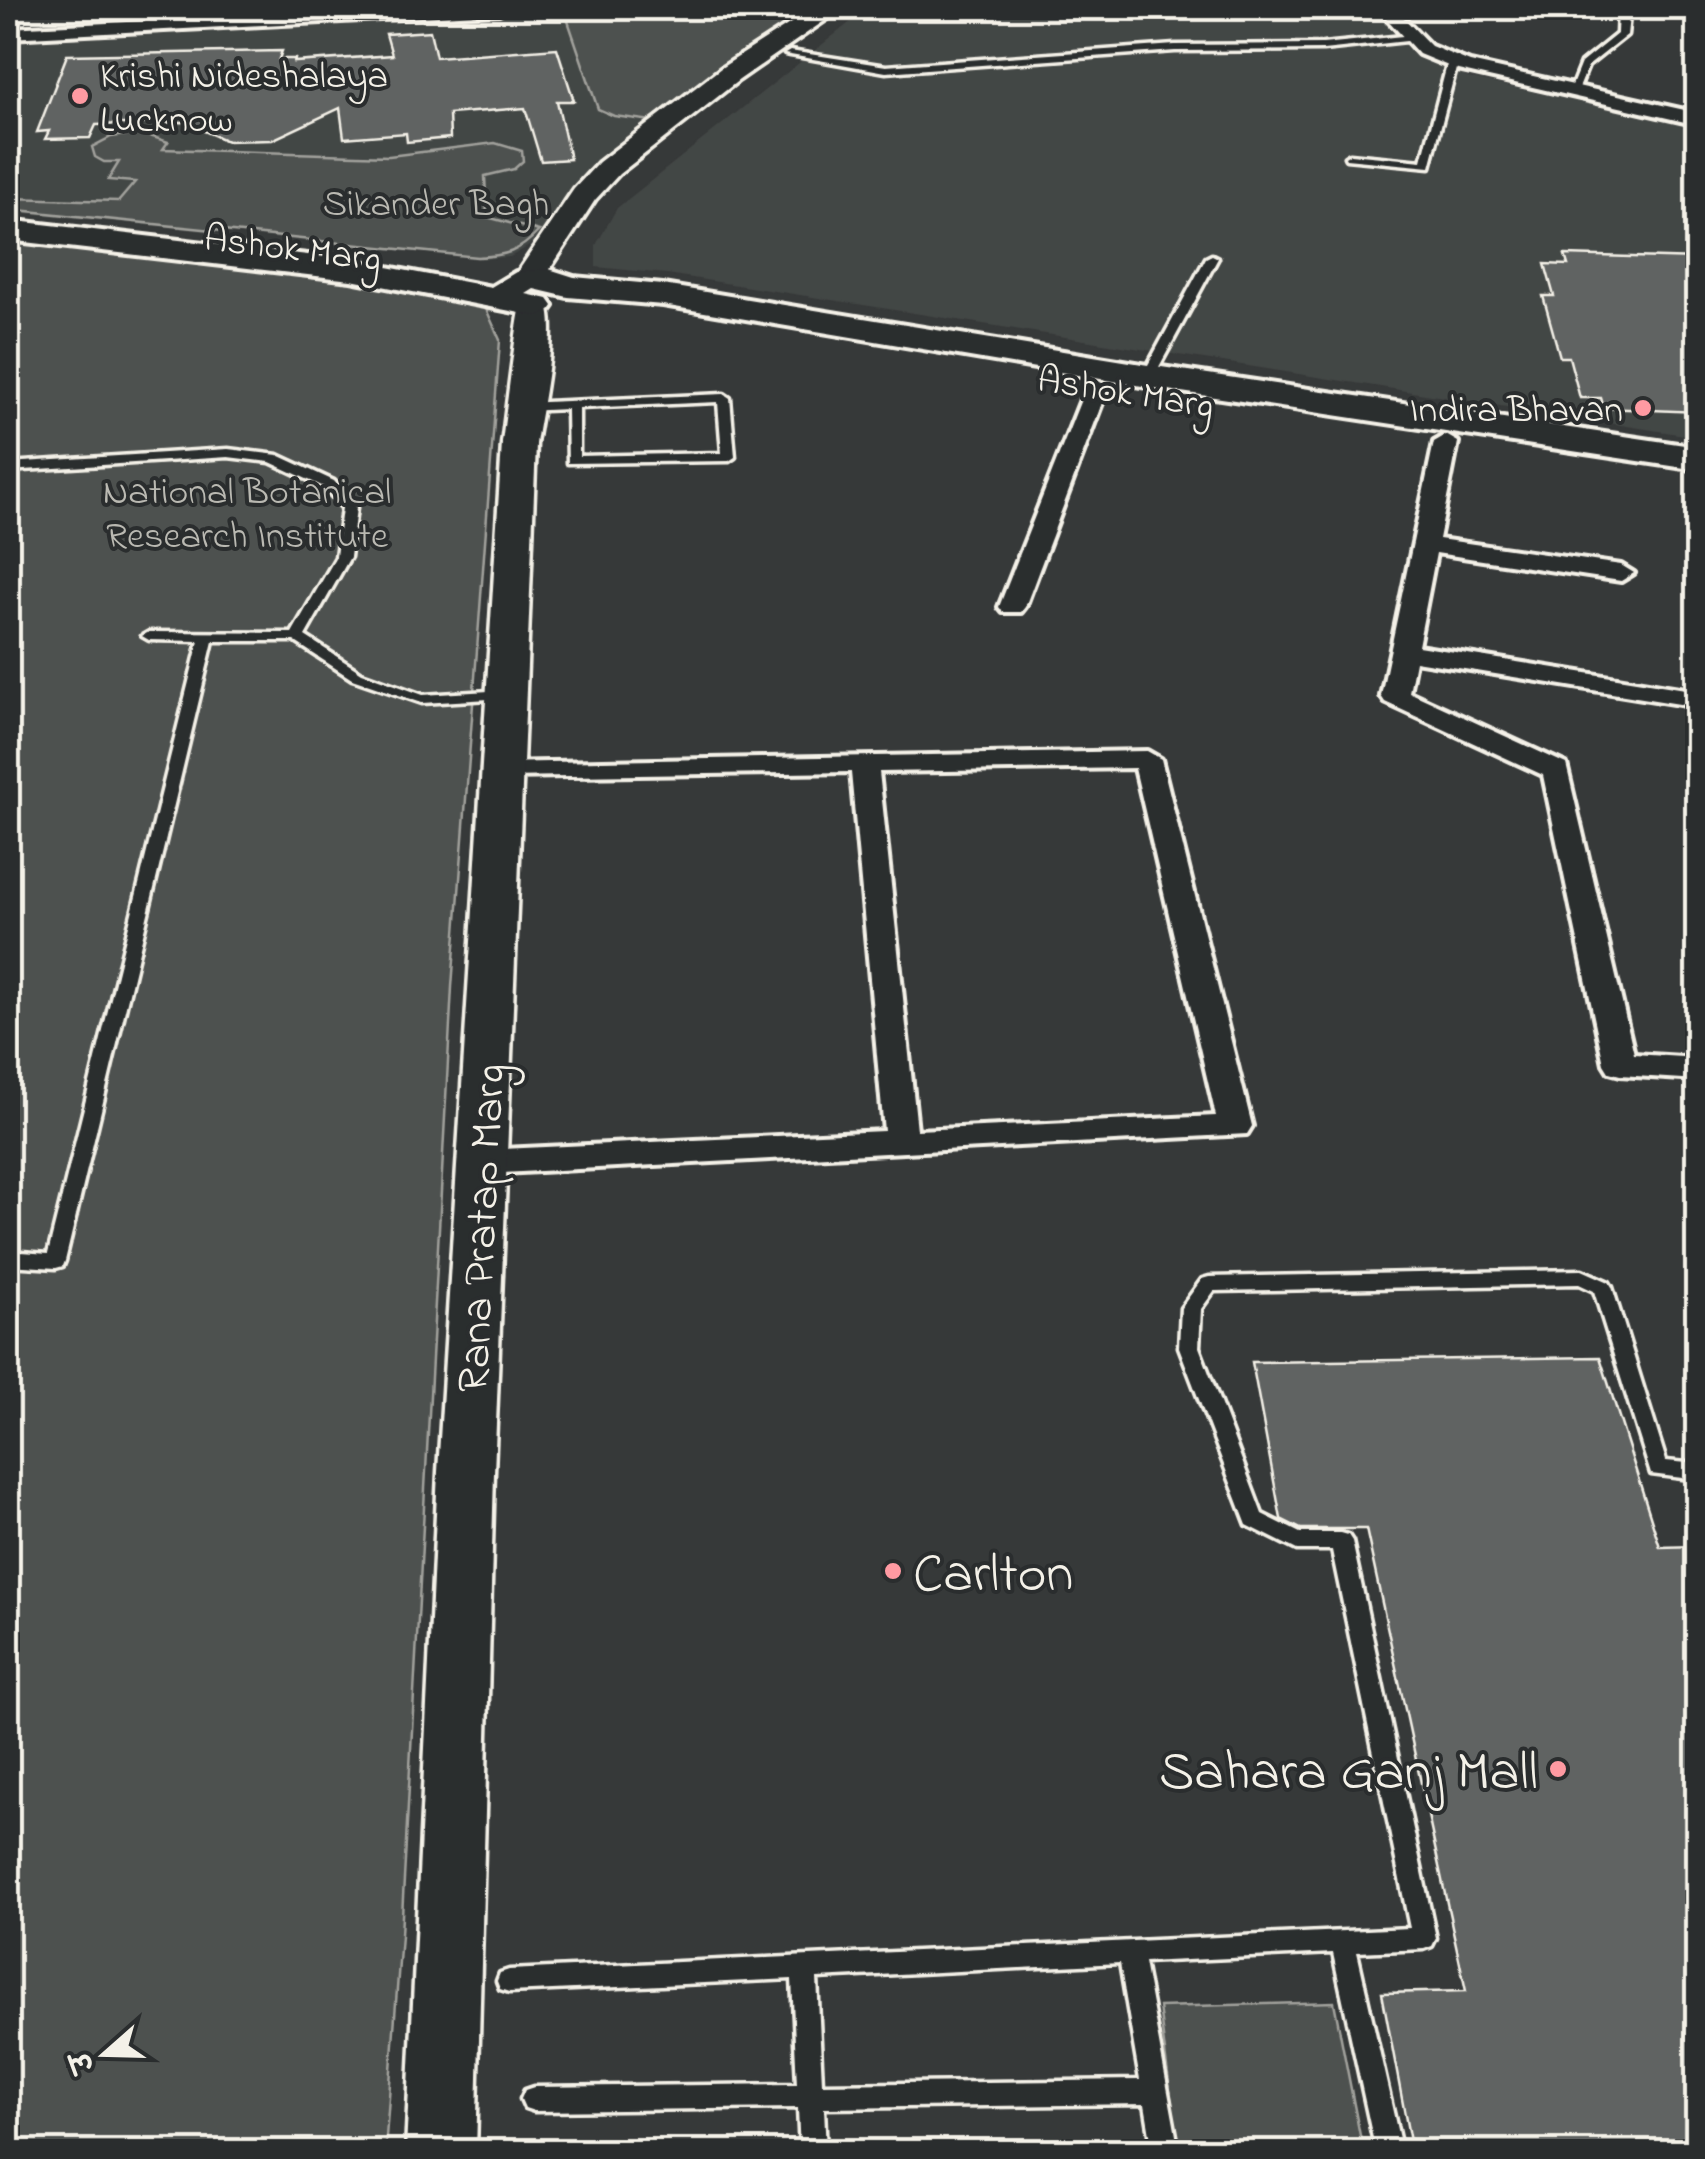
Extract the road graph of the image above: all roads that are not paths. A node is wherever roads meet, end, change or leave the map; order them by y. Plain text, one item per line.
1 (454, 8) edge
2 (499, 8) edge
3 (830, 8) edge
4 (855, 8) edge
5 (1385, 8) edge
6 (1620, 12) dead end
7 (237, 14) edge
8 (8, 33) edge
9 (1413, 38) junction
10 (790, 54) junction
11 (1453, 61) junction
12 (1573, 91) junction
13 (1698, 119) edge
14 (1350, 157) dead end
15 (8, 215) edge
16 (8, 230) edge
17 (1212, 258) dead end
18 (538, 291) junction
19 (1148, 376) junction
20 (1097, 387) junction
21 (573, 405) junction
22 (523, 407) junction
23 (1446, 442) junction
24 (1698, 459) edge
25 (8, 467) edge
26 (1698, 482) edge
27 (1424, 544) junction
28 (1621, 573) dead end
29 (1012, 607) dead end
30 (148, 636) dead end
31 (207, 636) junction
32 (297, 637) junction
33 (1404, 650) junction
34 (506, 694) junction
35 (1698, 699) edge
36 (864, 764) junction
37 (502, 769) junction
38 (1698, 1069) edge
39 (902, 1142) junction
40 (482, 1162) junction
41 (8, 1258) edge
42 (1698, 1472) edge
43 (1342, 1943) junction
44 (1130, 1953) junction
45 (804, 1968) junction
46 (509, 1981) dead end
47 (1155, 2092) junction
48 (812, 2097) junction
49 (534, 2098) dead end
50 (441, 2152) edge
51 (813, 2152) edge
52 (1166, 2152) edge
53 (1389, 2152) edge

1 - 2 street
1 - 7 street
3 - 18 main road
4 - 10 main road, Rana Pratap Marg
5 - 9 street
6 - 12 lane
7 - 8 street
9 - 10 lane
9 - 11 street
10 - 18 main road, Rana Pratap Marg
11 - 12 street
11 - 14 lane
12 - 13 street
15 - 18 main road, Ashok Marg
16 - 18 main road, Ashok Marg
17 - 19 lane
18 - 19 main road, Ashok Marg
18 - 20 main road, Ashok Marg
18 - 22 main road, Rana Pratap Marg
19 - 24 main road, Ashok Marg
20 - 23 main road, Ashok Marg
20 - 29 street
21 - 21 lane
21 - 22 lane
22 - 34 main road, Rana Pratap Marg
23 - 26 main road, Ashok Marg
23 - 27 street
25 - 32 lane
27 - 28 street
27 - 33 street
30 - 31 lane
31 - 32 lane
31 - 41 lane
32 - 34 lane
33 - 35 street
33 - 38 street
34 - 37 main road, Rana Pratap Marg
36 - 37 street
36 - 39 street
36 - 39 street
37 - 40 main road, Rana Pratap Marg
39 - 40 street
40 - 50 main road, Rana Pratap Marg
42 - 43 lane
43 - 44 lane
43 - 53 lane
44 - 45 lane
44 - 47 lane
45 - 46 lane
45 - 48 lane
47 - 48 lane
47 - 52 lane
48 - 49 lane
48 - 51 lane

